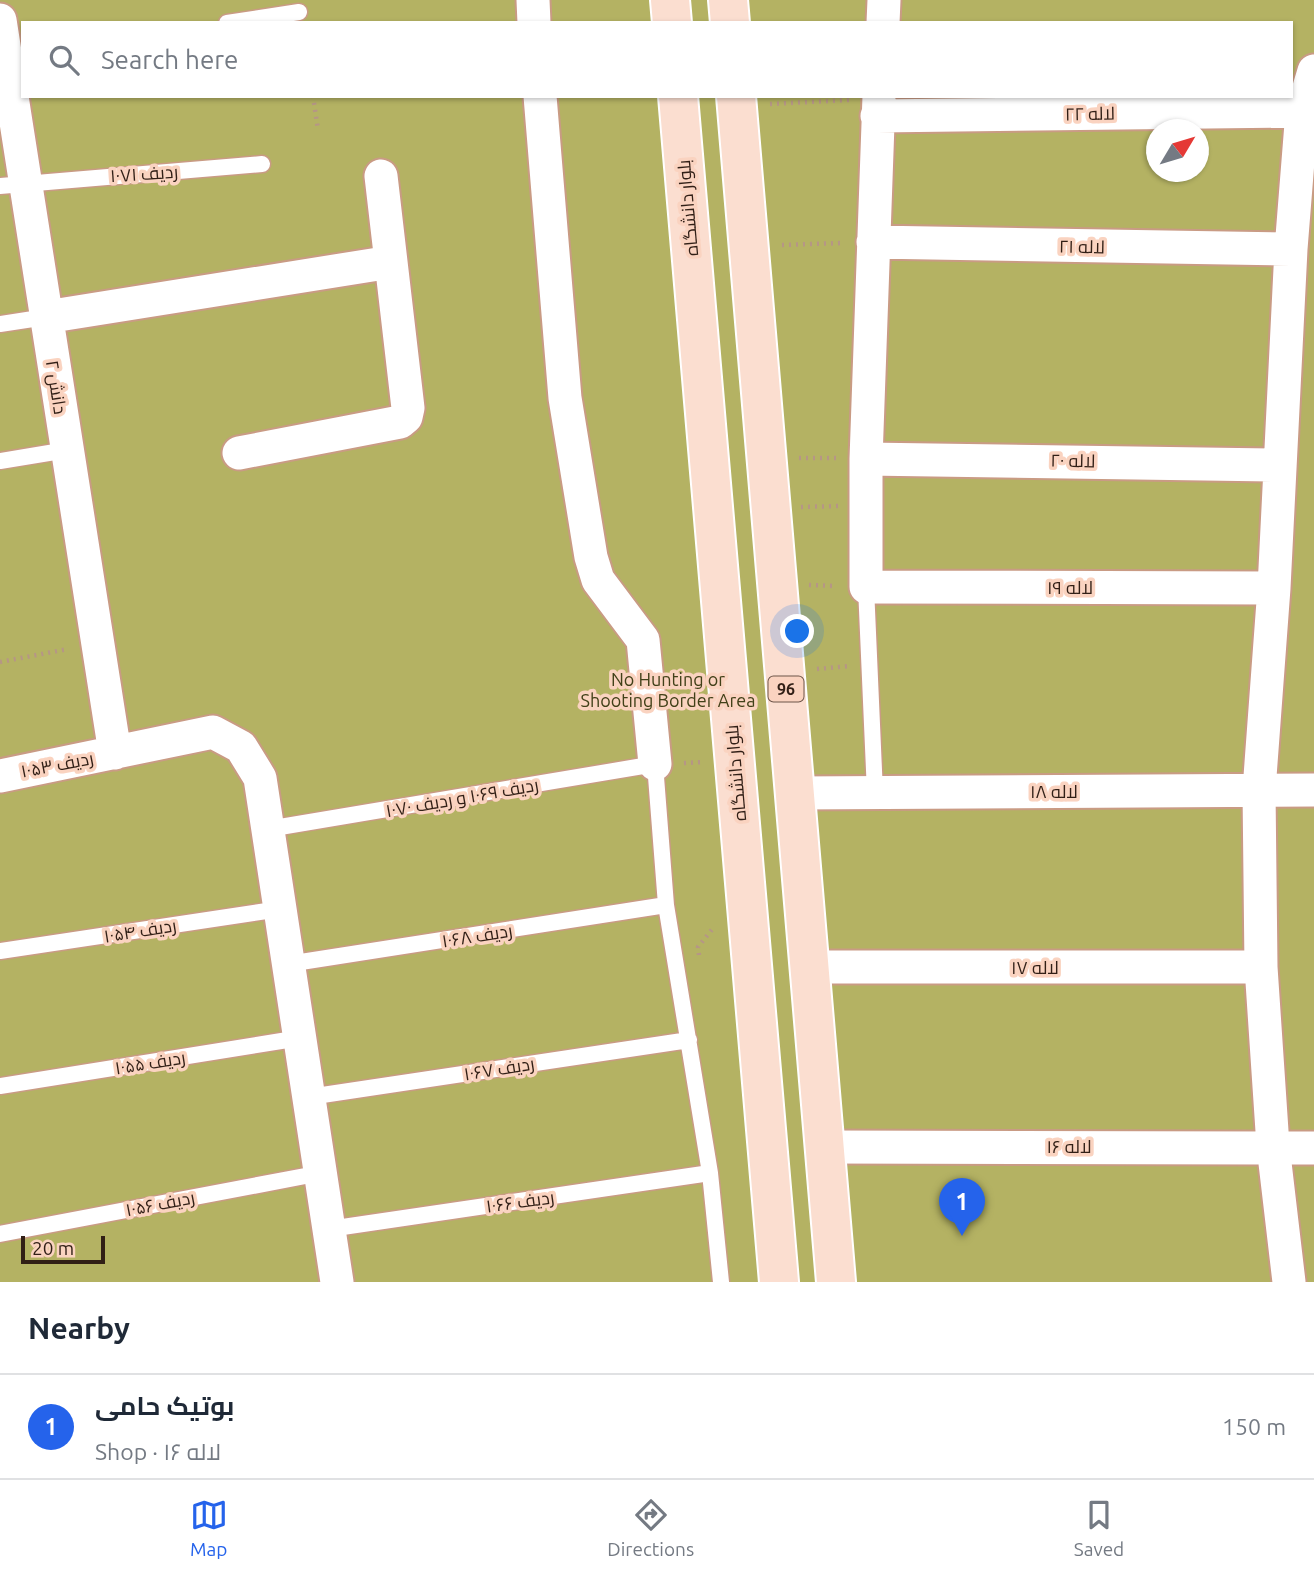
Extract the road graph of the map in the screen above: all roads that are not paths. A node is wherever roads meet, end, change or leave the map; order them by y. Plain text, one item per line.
1 (533, 0) edge
2 (670, 0) edge
3 (728, 0) edge
4 (884, 0) edge
5 (299, 12) dead end
6 (0, 20) edge
7 (240, 21) edge
8 (534, 21) edge
9 (672, 21) edge
10 (730, 21) edge
11 (883, 21) edge
12 (9, 54) edge
13 (1314, 71) edge
14 (540, 98) edge
15 (678, 98) edge
16 (751, 100) edge
17 (878, 103) edge
18 (1302, 111) junction
19 (262, 164) dead end
20 (381, 177) dead end
21 (13, 184) edge
22 (873, 242) junction
23 (1291, 249) junction
24 (391, 261) junction
25 (46, 317) junction
26 (0, 324) edge
27 (68, 450) junction
28 (239, 453) dead end
29 (866, 458) junction
30 (0, 461) edge
31 (1280, 465) junction
32 (866, 587) junction
33 (1275, 588) junction
34 (115, 753) junction
35 (655, 764) junction
36 (0, 776) edge
37 (1259, 790) junction
38 (1314, 790) edge
39 (795, 793) junction
40 (876, 793) junction
41 (268, 829) junction
42 (666, 905) junction
43 (280, 909) junction
44 (0, 951) edge
45 (288, 964) junction
46 (810, 967) junction
47 (1261, 967) junction
48 (300, 1038) junction
49 (689, 1040) junction
50 (0, 1086) edge
51 (309, 1097) junction
52 (1273, 1146) junction
53 (825, 1147) junction
54 (1314, 1148) edge
55 (321, 1173) junction
56 (710, 1173) junction
57 (329, 1228) junction
58 (0, 1234) edge
59 (337, 1282) edge
60 (721, 1282) edge
61 (779, 1282) edge
62 (836, 1282) edge
63 (1289, 1282) edge

1 - 8 street
2 - 9 main road
3 - 10 main road
4 - 11 street
5 - 7 lane
6 - 12 street, دانش ۲
12 - 21 street, دانش ۲
13 - 18 street
14 - 35 street
15 - 61 main road, بلوار دانشگاه
16 - 39 main road, 96
17 - 18 street, لاله ۲۲
17 - 22 street
18 - 23 street
19 - 21 lane, ردیف ۱۰۷۱
20 - 24 street
21 - 25 street, دانش ۲
22 - 23 street, لاله ۲۱
22 - 29 street
23 - 31 street
24 - 25 street
24 - 28 street
25 - 26 lane
25 - 27 street, دانش ۲
27 - 30 lane
27 - 34 street, دانش ۲
29 - 31 street, لاله ۲۰
29 - 32 street
31 - 33 street
32 - 33 street, لاله ۱۹
32 - 40 lane
33 - 37 street
34 - 36 street, ردیف ۱۰۵۳
34 - 41 street, ردیف ۱۰۵۳
35 - 41 lane, ردیف ۱۰۶۹ و ردیف ۱۰۷۰
35 - 42 lane
37 - 38 street, لاله ۱۸
37 - 40 street, لاله ۱۸
37 - 47 street
39 - 40 street, لاله ۱۸
39 - 46 main road, 96
41 - 43 street, ردیف ۱۰۵۳
42 - 45 lane, ردیف ۱۰۶۸
42 - 49 lane
43 - 44 lane, ردیف ۱۰۵۴
43 - 45 street, ردیف ۱۰۵۳
45 - 48 street, ردیف ۱۰۵۳
46 - 47 street, لاله ۱۷
46 - 53 main road, 96
47 - 52 street
48 - 50 lane, ردیف ۱۰۵۵
48 - 51 street, ردیف ۱۰۵۳
49 - 51 lane, ردیف ۱۰۶۷
49 - 56 lane
51 - 55 street, ردیف ۱۰۵۳
52 - 53 street, لاله ۱۶
52 - 54 street, لاله ۱۶
52 - 63 street
53 - 62 main road, 96
55 - 57 street, ردیف ۱۰۵۳
55 - 58 lane, ردیف ۱۰۵۶
56 - 57 lane, ردیف ۱۰۶۶
56 - 60 lane
57 - 59 street, ردیف ۱۰۵۳

